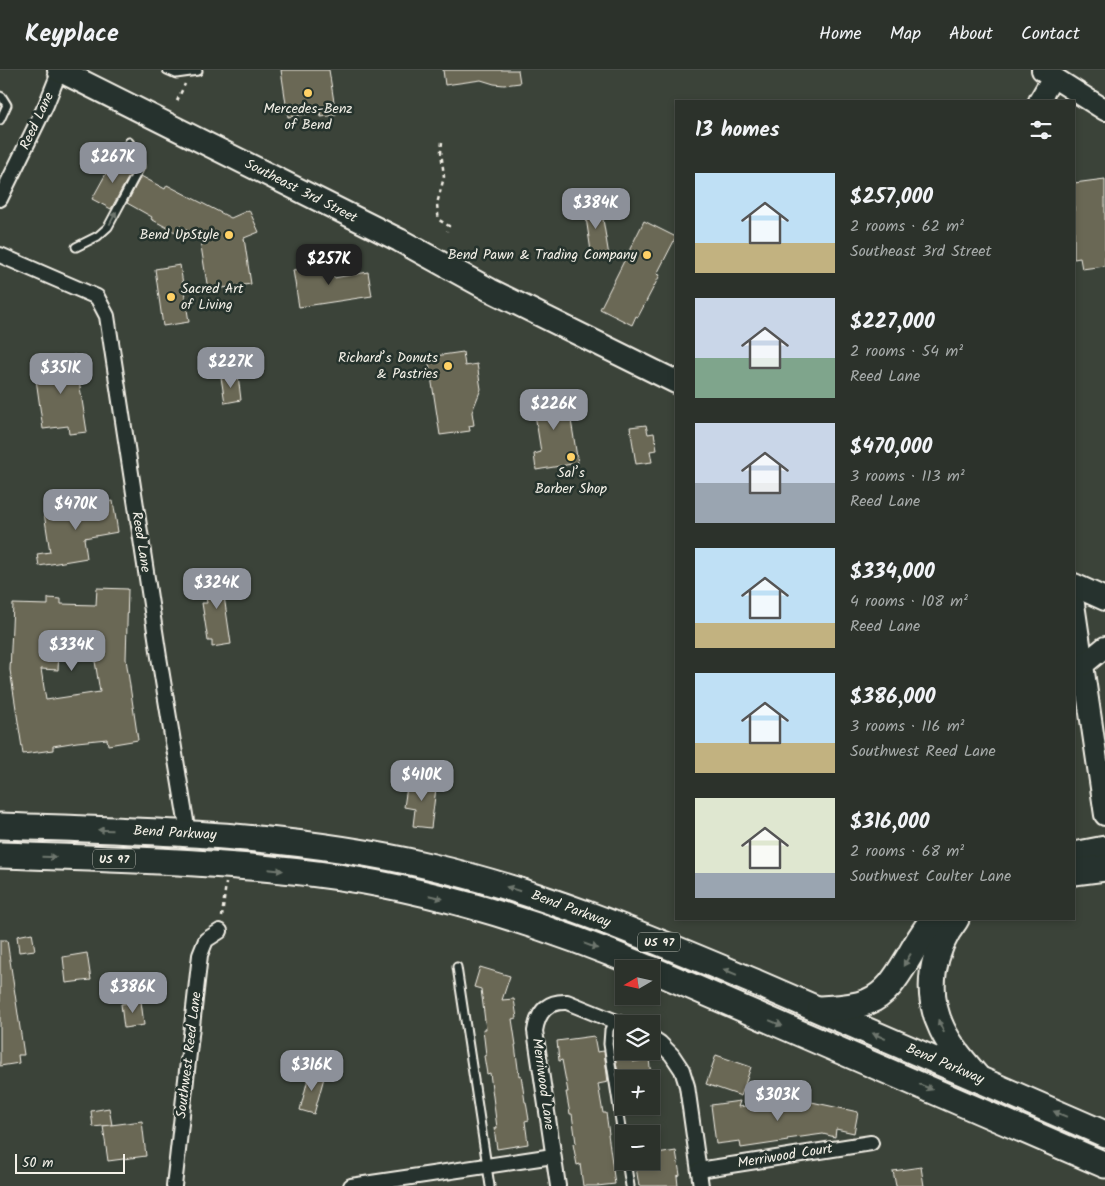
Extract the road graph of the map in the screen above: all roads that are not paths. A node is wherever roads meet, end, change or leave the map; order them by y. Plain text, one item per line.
1 (60, 70) edge
2 (167, 70) edge
3 (198, 71) edge
4 (1048, 74) edge
5 (0, 96) edge
6 (1039, 100) edge
7 (1105, 110) edge
8 (0, 120) edge
9 (129, 142) dead end
10 (0, 199) edge
11 (76, 247) dead end
12 (0, 255) edge
13 (675, 382) edge
14 (1075, 585) edge
15 (1105, 599) edge
16 (1075, 611) edge
17 (1105, 647) edge
18 (1083, 665) junction
19 (1105, 815) edge
20 (0, 826) edge
21 (188, 833) junction
22 (1105, 849) edge
23 (0, 855) edge
24 (1075, 855) edge
25 (1105, 868) edge
26 (1075, 872) edge
27 (932, 920) edge
28 (955, 920) edge
29 (220, 931) road end
30 (627, 960) edge
31 (457, 967) dead end
32 (660, 973) edge
33 (818, 1009) junction
34 (615, 1021) edge
35 (615, 1026) edge
36 (660, 1043) edge
37 (980, 1079) junction
38 (621, 1125) edge
39 (1105, 1134) edge
40 (872, 1143) dead end
41 (553, 1156) junction
42 (1105, 1165) edge
43 (487, 1166) junction
44 (627, 1170) edge
45 (699, 1170) junction
46 (174, 1186) edge
47 (351, 1186) edge
48 (490, 1186) edge
49 (558, 1186) edge
50 (630, 1186) edge
51 (701, 1186) edge

1 - 10 street, Reed Lane
1 - 13 main road, Southeast 3rd Street
2 - 3 lane
4 - 6 main road
4 - 7 main road
5 - 8 lane
11 -> 9 lane
12 - 21 street, Reed Lane
14 - 15 main road
16 - 18 main road
17 - 18 main road
18 - 19 main road
21 -> 20 highway, Bend Parkway / US 97
33 -> 21 highway, Bend Parkway / US 97
22 - 24 highway
23 -> 30 highway, Bend Parkway / US 97
25 - 26 highway
27 -> 33 highway
37 -> 28 highway
29 - 46 street, Southwest Reed Lane
31 - 43 lane
32 -> 42 highway, Bend Parkway / US 97
37 -> 33 highway, Bend Parkway / US 97
34 - 41 street, Merriwood Lane
35 - 38 lane
36 - 45 street
39 -> 37 highway, Bend Parkway / US 97
40 - 45 street, Merriwood Court
41 - 43 street
41 - 49 street, Merriwood Lane
43 - 47 street
43 - 48 lane
44 - 50 lane
45 - 51 street

